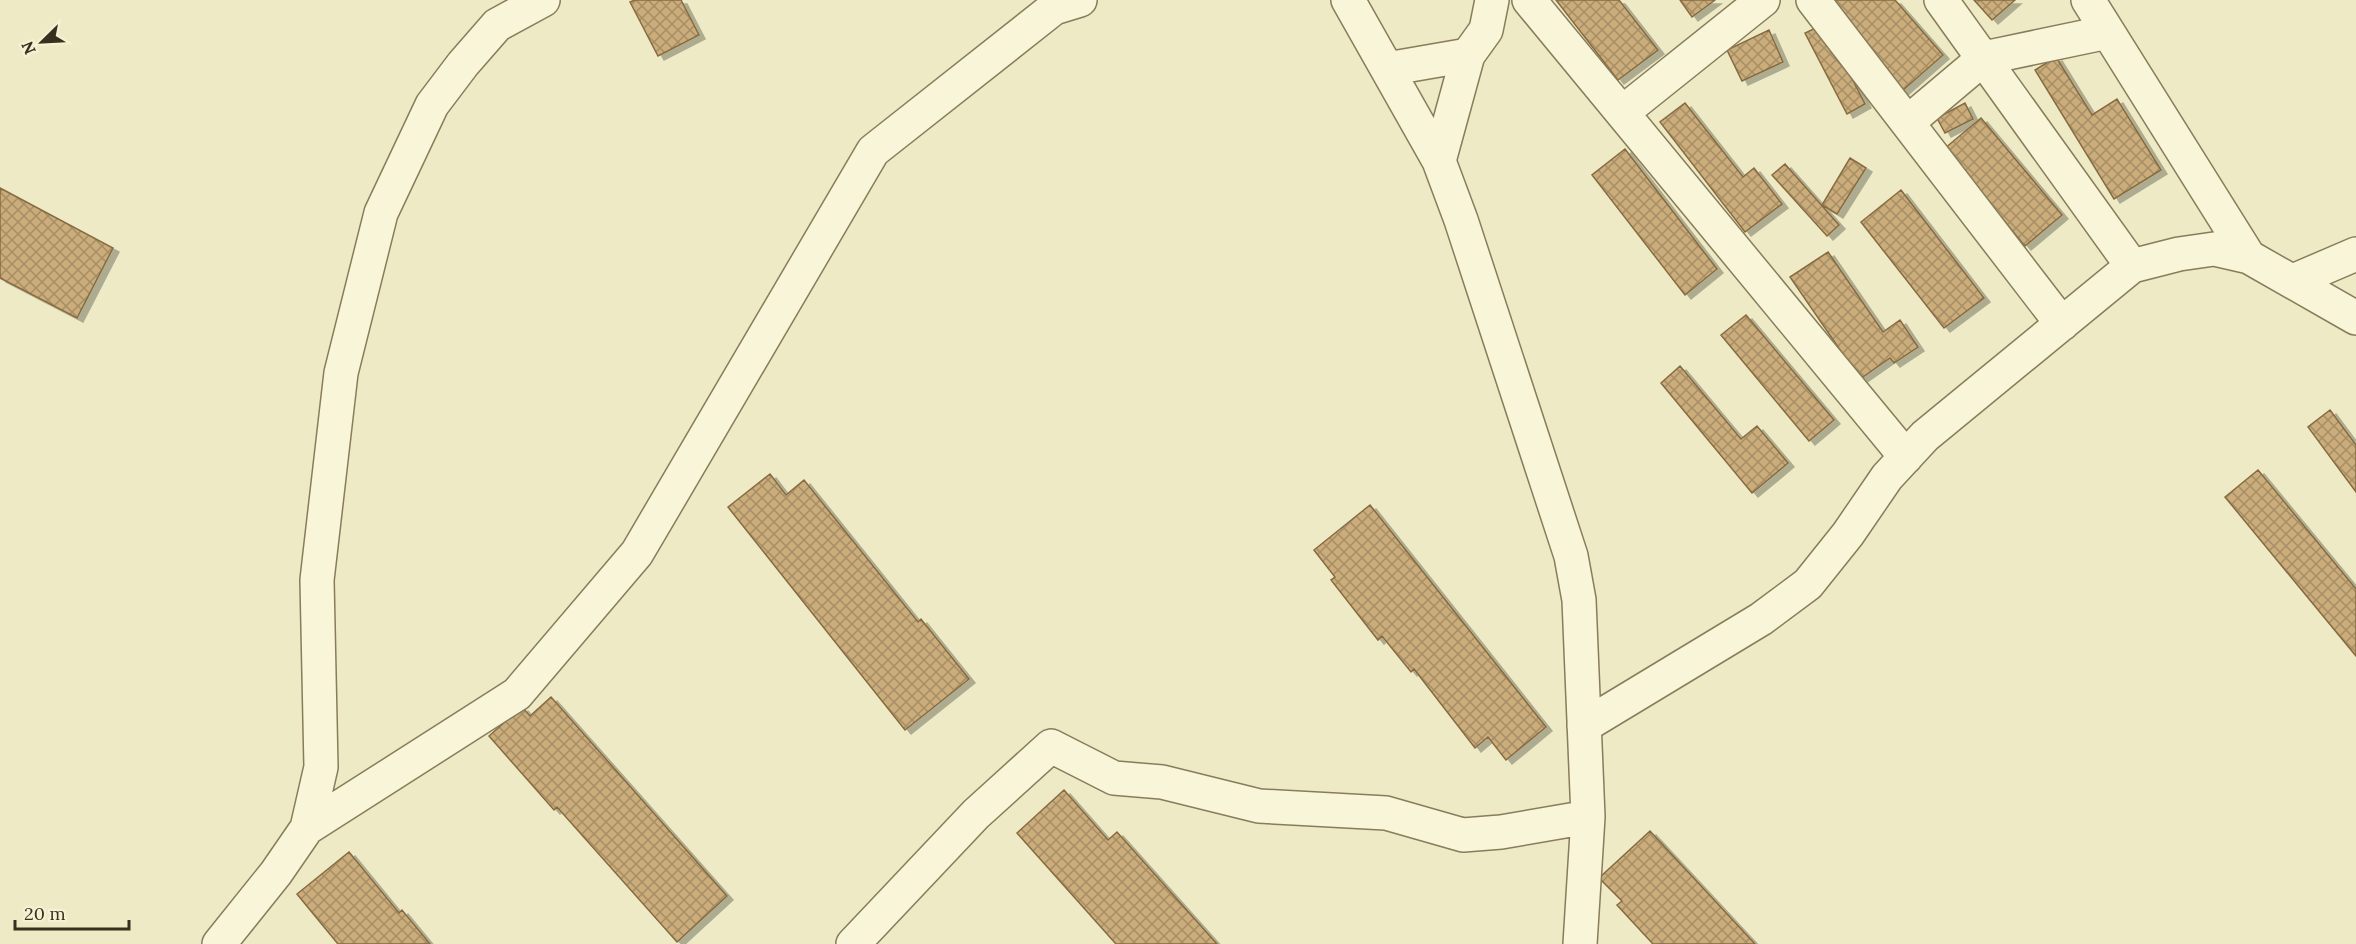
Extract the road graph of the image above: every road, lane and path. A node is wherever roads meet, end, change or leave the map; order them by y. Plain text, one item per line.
1 (543, 0) edge
2 (1348, 0) edge
3 (1492, 0) edge
4 (1529, 0) edge
5 (1763, 0) edge
6 (1813, 0) edge
7 (1941, 0) edge
8 (2088, 0) edge
9 (1058, 3) edge
10 (2108, 32) junction
11 (1468, 55) junction
12 (1984, 58) junction
13 (1387, 69) junction
14 (1623, 112) junction
15 (1908, 122) junction
16 (1439, 161) junction
17 (2356, 254) edge
18 (2249, 257) junction
19 (2132, 266) junction
20 (2293, 281) junction
21 (2356, 318) edge
22 (2062, 324) junction
23 (1906, 456) junction
24 (1584, 726) junction
25 (1588, 817) junction
26 (307, 828) junction
27 (219, 944) edge
28 (853, 944) edge
29 (1580, 944) edge

1 - 26 street
2 - 13 street
3 - 11 street
4 - 14 street
5 - 14 street
6 - 15 street
7 - 12 street
8 - 10 street
9 - 26 street
10 - 12 street
10 - 18 street
11 - 13 street
11 - 16 street
12 - 15 street
12 - 19 street
13 - 16 street
14 - 23 street
15 - 22 street
16 - 24 street
17 - 20 street
18 - 19 street
18 - 20 street
19 - 22 street
20 - 21 street
22 - 23 street
23 - 24 street
24 - 25 street
25 - 28 street
25 - 29 street
26 - 27 street

